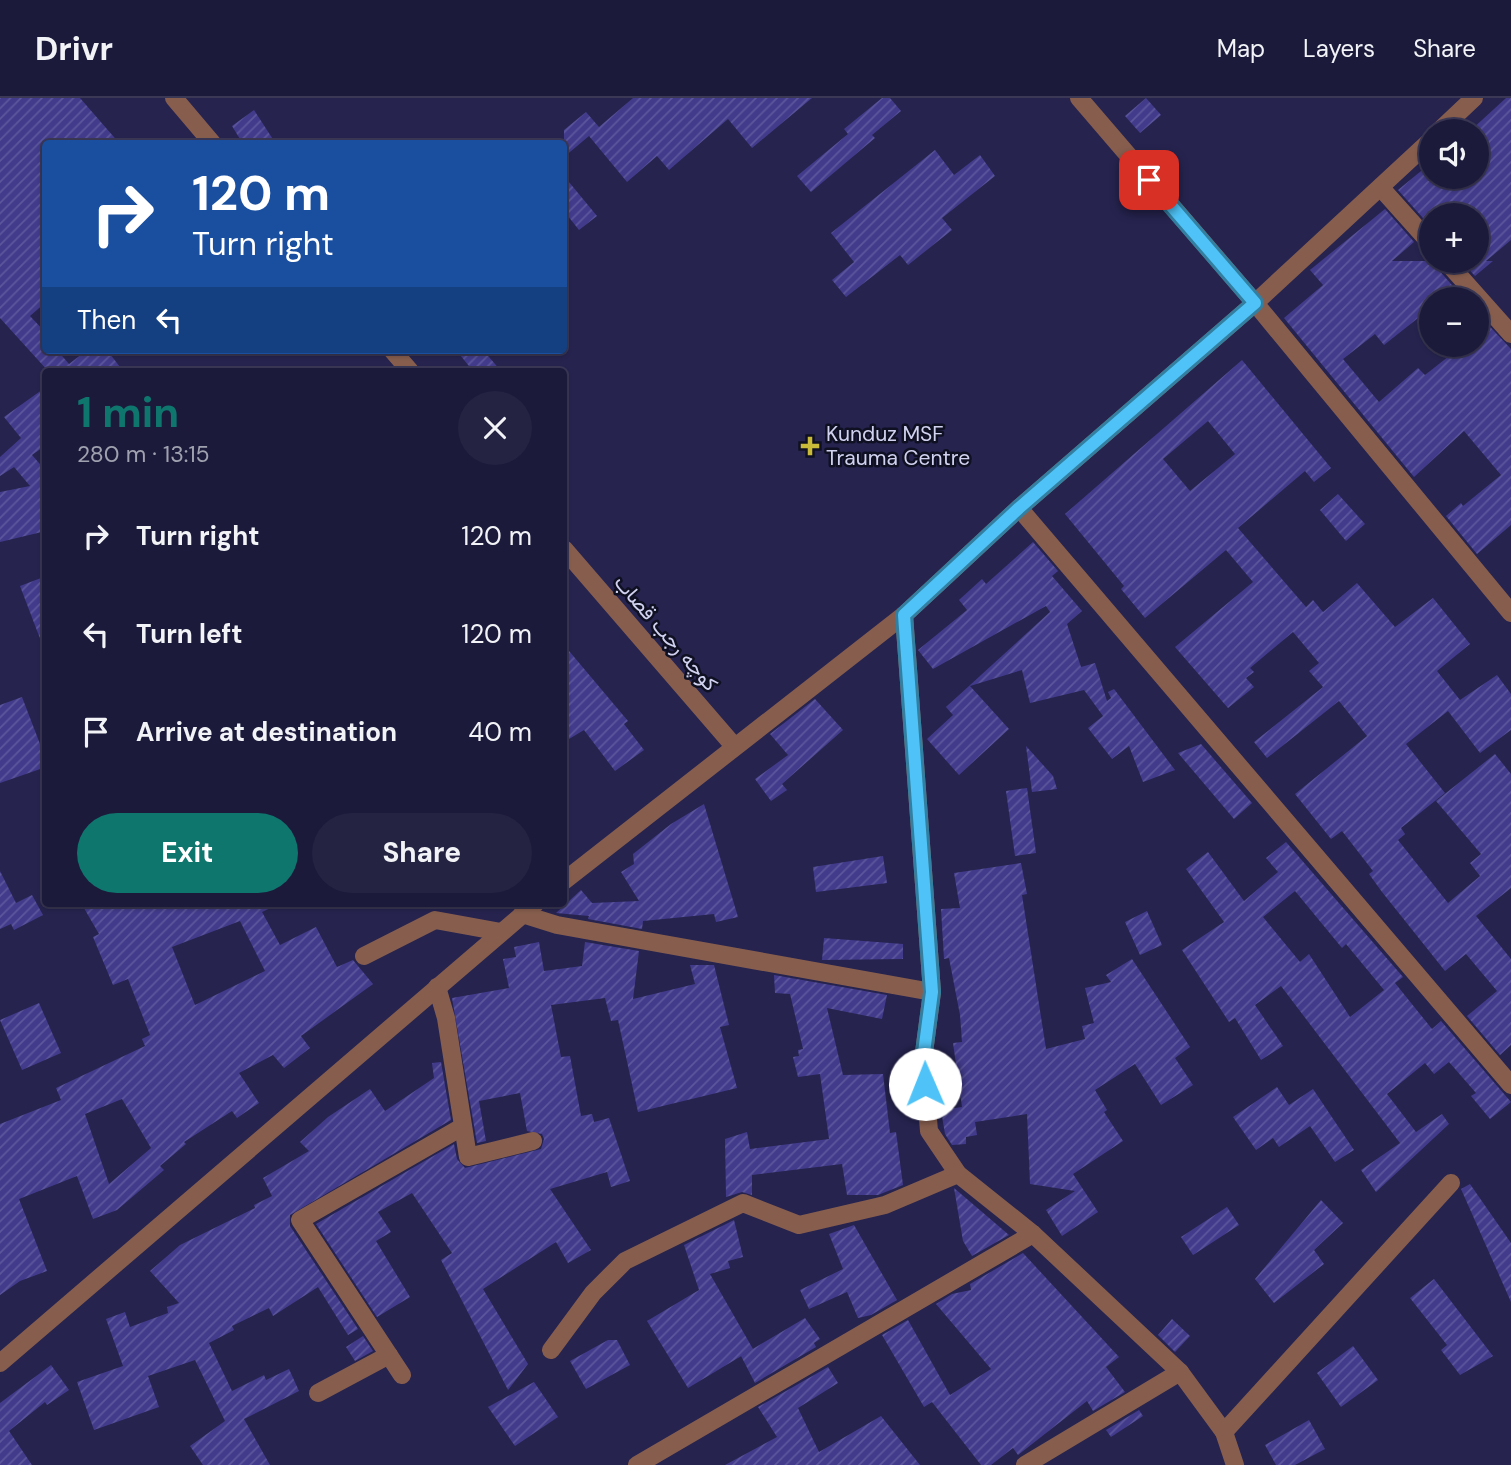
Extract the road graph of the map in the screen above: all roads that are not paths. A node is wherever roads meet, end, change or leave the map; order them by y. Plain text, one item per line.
1 (174, 98) edge
2 (1079, 98) edge
3 (1474, 98) edge
4 (1452, 119) edge
5 (210, 140) edge
6 (1419, 151) edge
7 (1381, 188) junction
8 (1419, 230) edge
9 (1457, 273) edge
10 (1255, 303) junction
11 (1511, 334) edge
12 (395, 354) edge
13 (407, 368) edge
14 (1019, 508) junction
15 (567, 552) edge
16 (1511, 613) edge
17 (904, 615) junction
18 (734, 747) junction
19 (567, 879) edge
20 (529, 908) edge
21 (501, 932) junction
22 (364, 956) dead end
23 (437, 987) junction
24 (932, 992) junction
25 (1511, 1085) edge
26 (462, 1127) junction
27 (533, 1141) dead end
28 (958, 1174) junction
29 (1451, 1184) dead end
30 (1033, 1234) junction
31 (551, 1350) dead end
32 (389, 1355) junction
33 (0, 1363) edge
34 (1180, 1372) junction
35 (402, 1375) dead end
36 (318, 1393) dead end
37 (1224, 1432) junction
38 (636, 1465) edge
39 (1025, 1465) edge
40 (1235, 1465) edge

1 - 5 street
2 - 10 street
3 - 4 street
6 - 7 street
7 - 8 street
7 - 10 street
9 - 11 street
10 - 14 street
10 - 16 street
12 - 13 street
14 - 17 street
14 - 25 street
15 - 18 street, کوچه رجب قصاب
17 - 18 street
17 - 24 street
18 - 19 street
20 - 21 street
20 - 24 street
21 - 22 street
21 - 23 street
23 - 26 street
23 - 33 street
24 - 28 street
26 - 27 street
26 - 32 street
28 - 30 street
28 - 31 street
29 - 37 street
30 - 34 street
30 - 38 street
32 - 35 street
32 - 36 street
34 - 37 street
34 - 39 street
37 - 40 street

